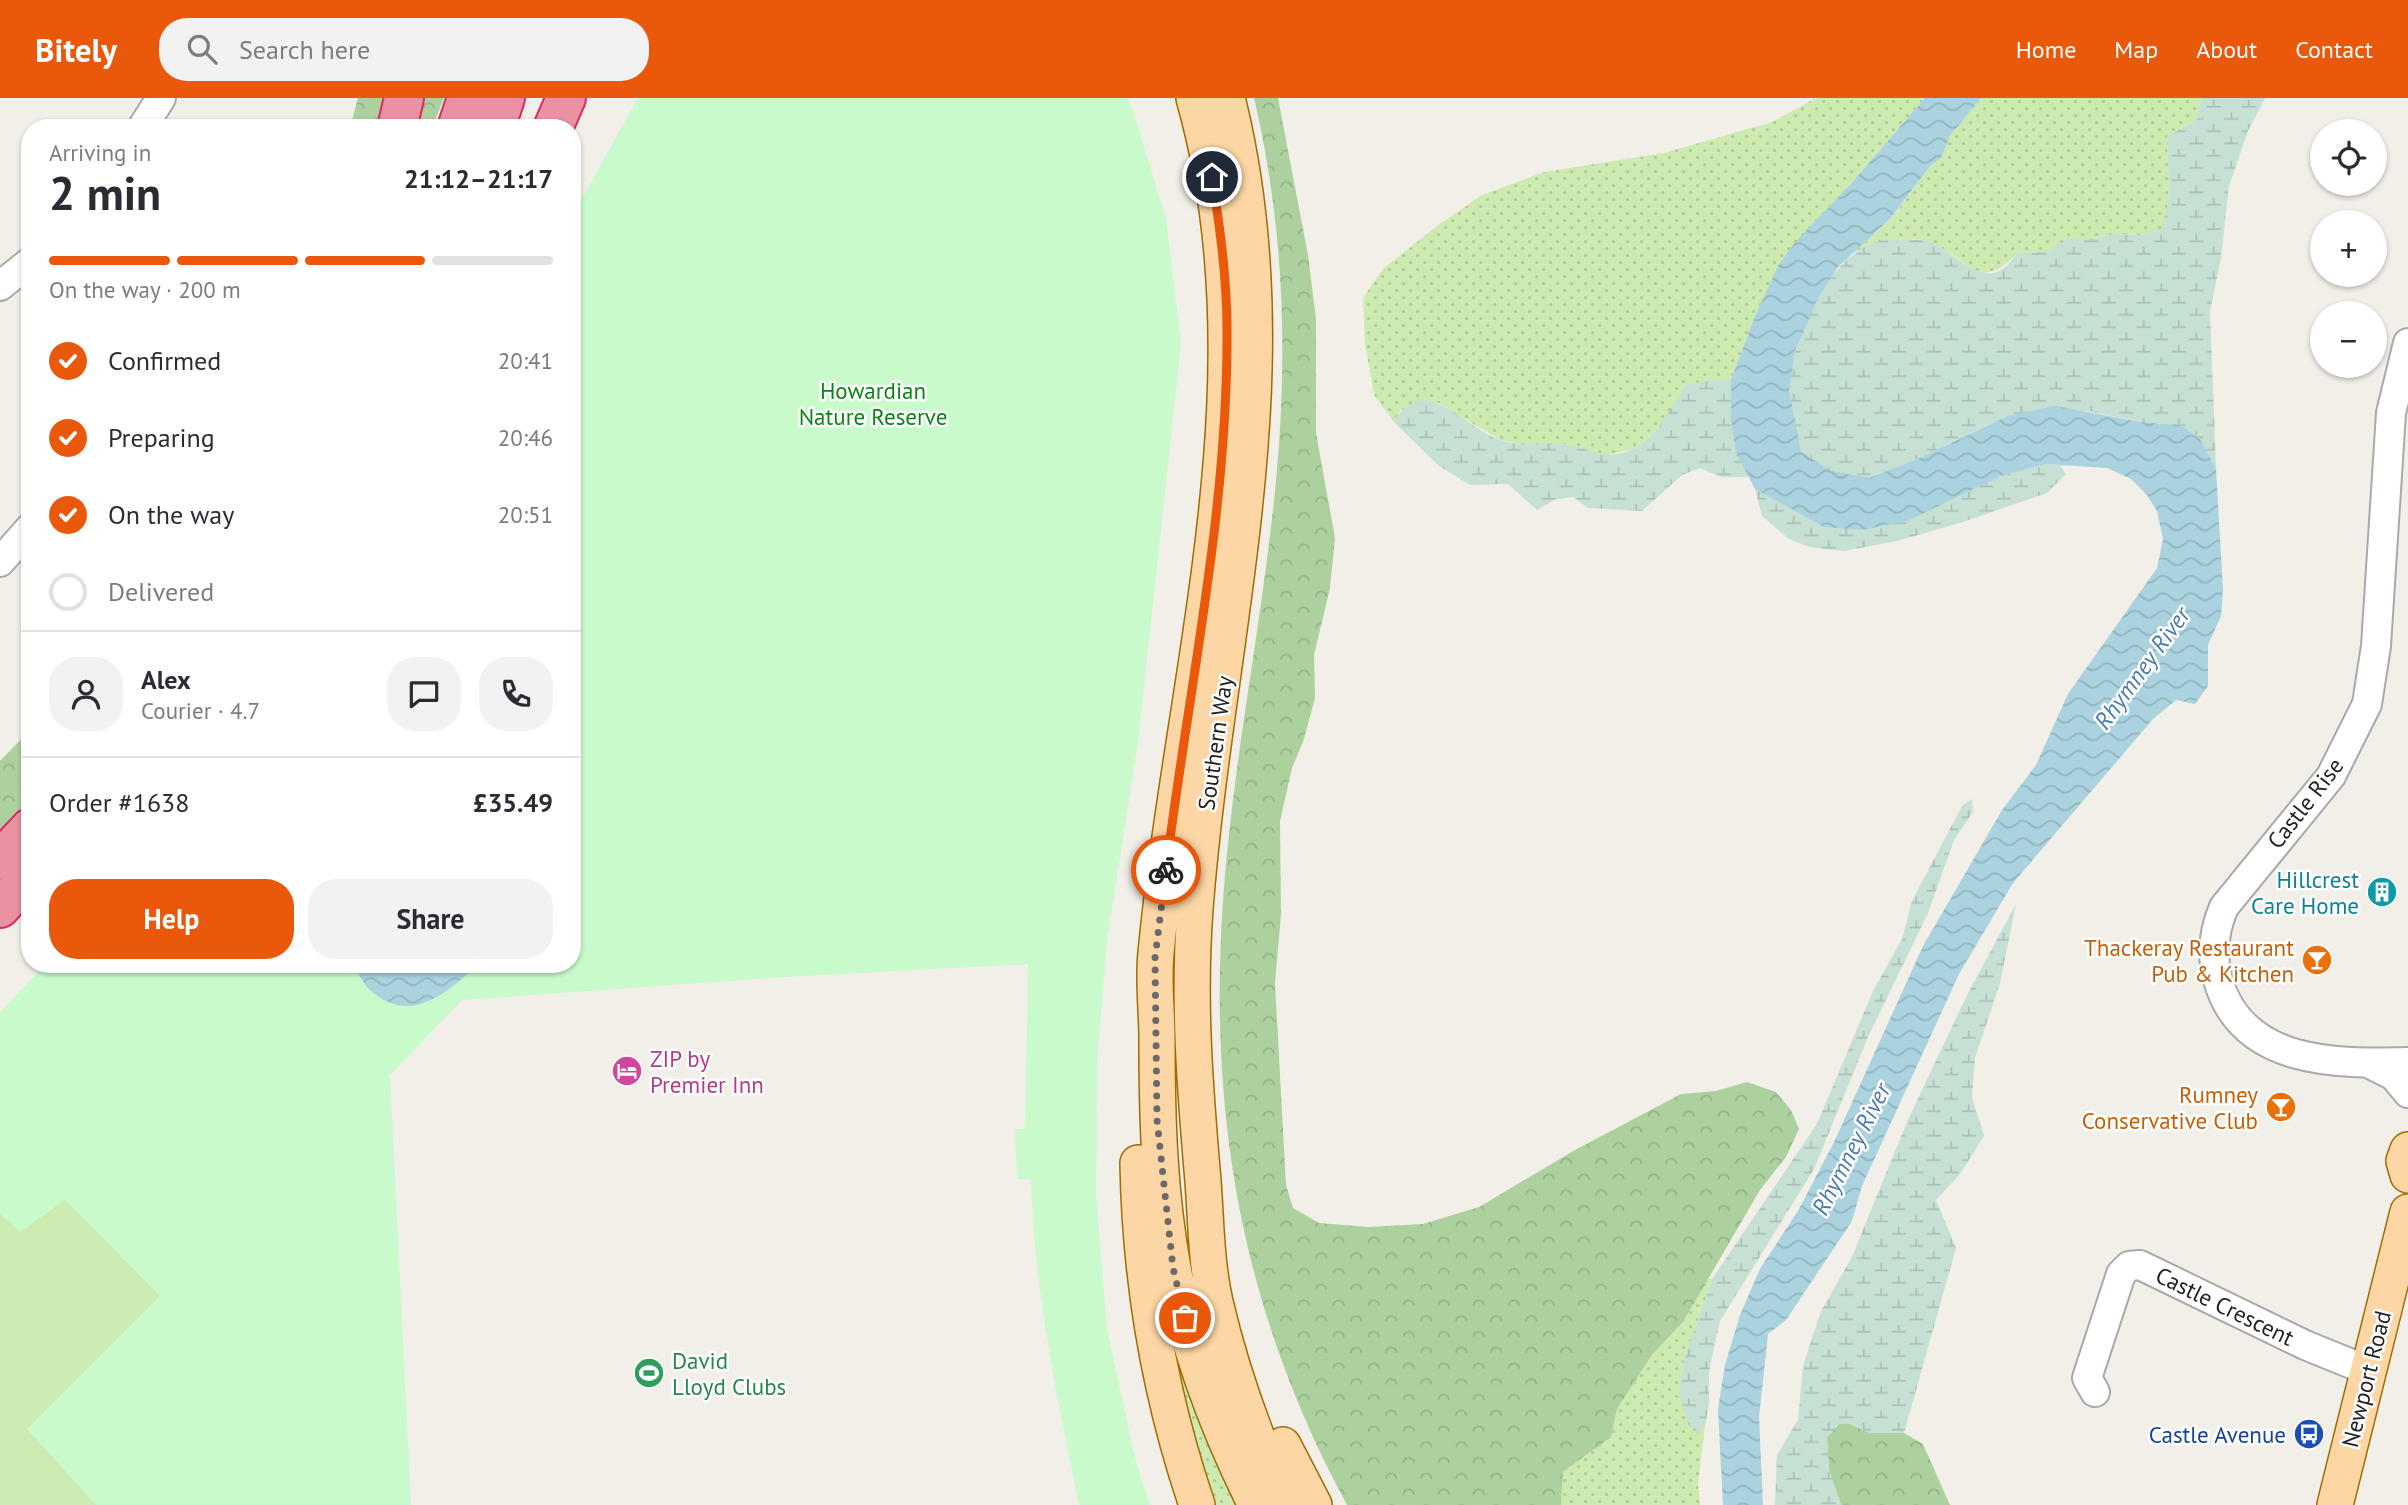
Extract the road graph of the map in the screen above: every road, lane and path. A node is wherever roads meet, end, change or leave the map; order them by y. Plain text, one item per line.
1 (161, 98) edge
2 (404, 98) edge
3 (467, 98) edge
4 (505, 98) edge
5 (566, 98) edge
6 (1194, 98) edge
7 (1227, 98) edge
8 (149, 119) edge
9 (399, 119) edge
10 (460, 119) edge
11 (498, 119) edge
12 (556, 119) edge
13 (2408, 343) edge
14 (21, 538) edge
15 (0, 562) edge
16 (21, 838) edge
17 (0, 860) edge
18 (21, 885) edge
19 (0, 908) edge
20 (1155, 958) junction
21 (2408, 1062) edge
22 (2372, 1065) junction
23 (2408, 1093) edge
24 (2408, 1150) edge
25 (2408, 1175) edge
26 (1203, 1181) junction
27 (2408, 1212) edge
28 (2369, 1371) junction
29 (2095, 1392) dead end
30 (1197, 1505) edge
31 (1256, 1505) edge
32 (1285, 1505) edge
33 (1314, 1505) edge
34 (2335, 1505) edge

1 - 8 street
2 - 9 highway
3 - 10 highway
4 - 11 highway
5 - 12 highway
6 - 20 main road, Southern Way
7 - 26 main road, Southern Way
13 - 22 street, Castle Rise
14 - 15 street
16 - 17 highway
18 - 19 highway
20 - 30 main road
20 - 31 main road, Southern Way
21 - 22 street, Castle Rise
22 - 23 street, Castle Rise
24 - 25 main road
26 - 32 main road, Southern Way
26 - 33 main road
27 - 28 main road, Newport Road
28 - 29 street, Castle Crescent
28 - 34 main road, Newport Road

